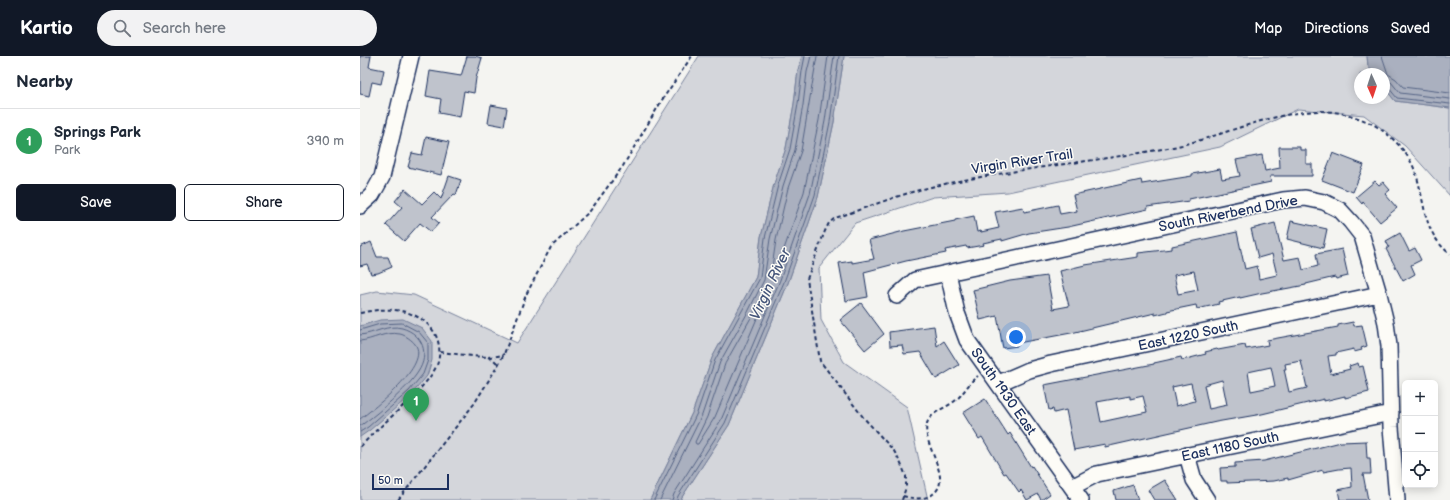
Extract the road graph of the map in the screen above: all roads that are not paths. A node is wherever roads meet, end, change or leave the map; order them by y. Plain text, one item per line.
1 (411, 56) edge
2 (360, 206) edge
3 (948, 273) junction
4 (1379, 294) junction
5 (897, 296) dead end
6 (999, 383) junction
7 (1391, 413) junction
8 (1187, 455) junction
9 (1072, 487) junction
10 (1081, 500) edge
11 (1208, 500) edge
12 (1397, 500) edge

1 - 2 street
3 - 4 street, South Riverbend Drive
3 - 5 street, South Riverbend Drive
3 - 6 street, South 1930 East
4 - 6 street, East 1220 South
4 - 7 street, South Riverbend Drive
6 - 9 street, South 1930 East
7 - 8 street, East 1180 South
7 - 12 street, South Riverbend Drive
8 - 9 street, East 1180 South
8 - 11 street
9 - 10 street, South 1930 East

